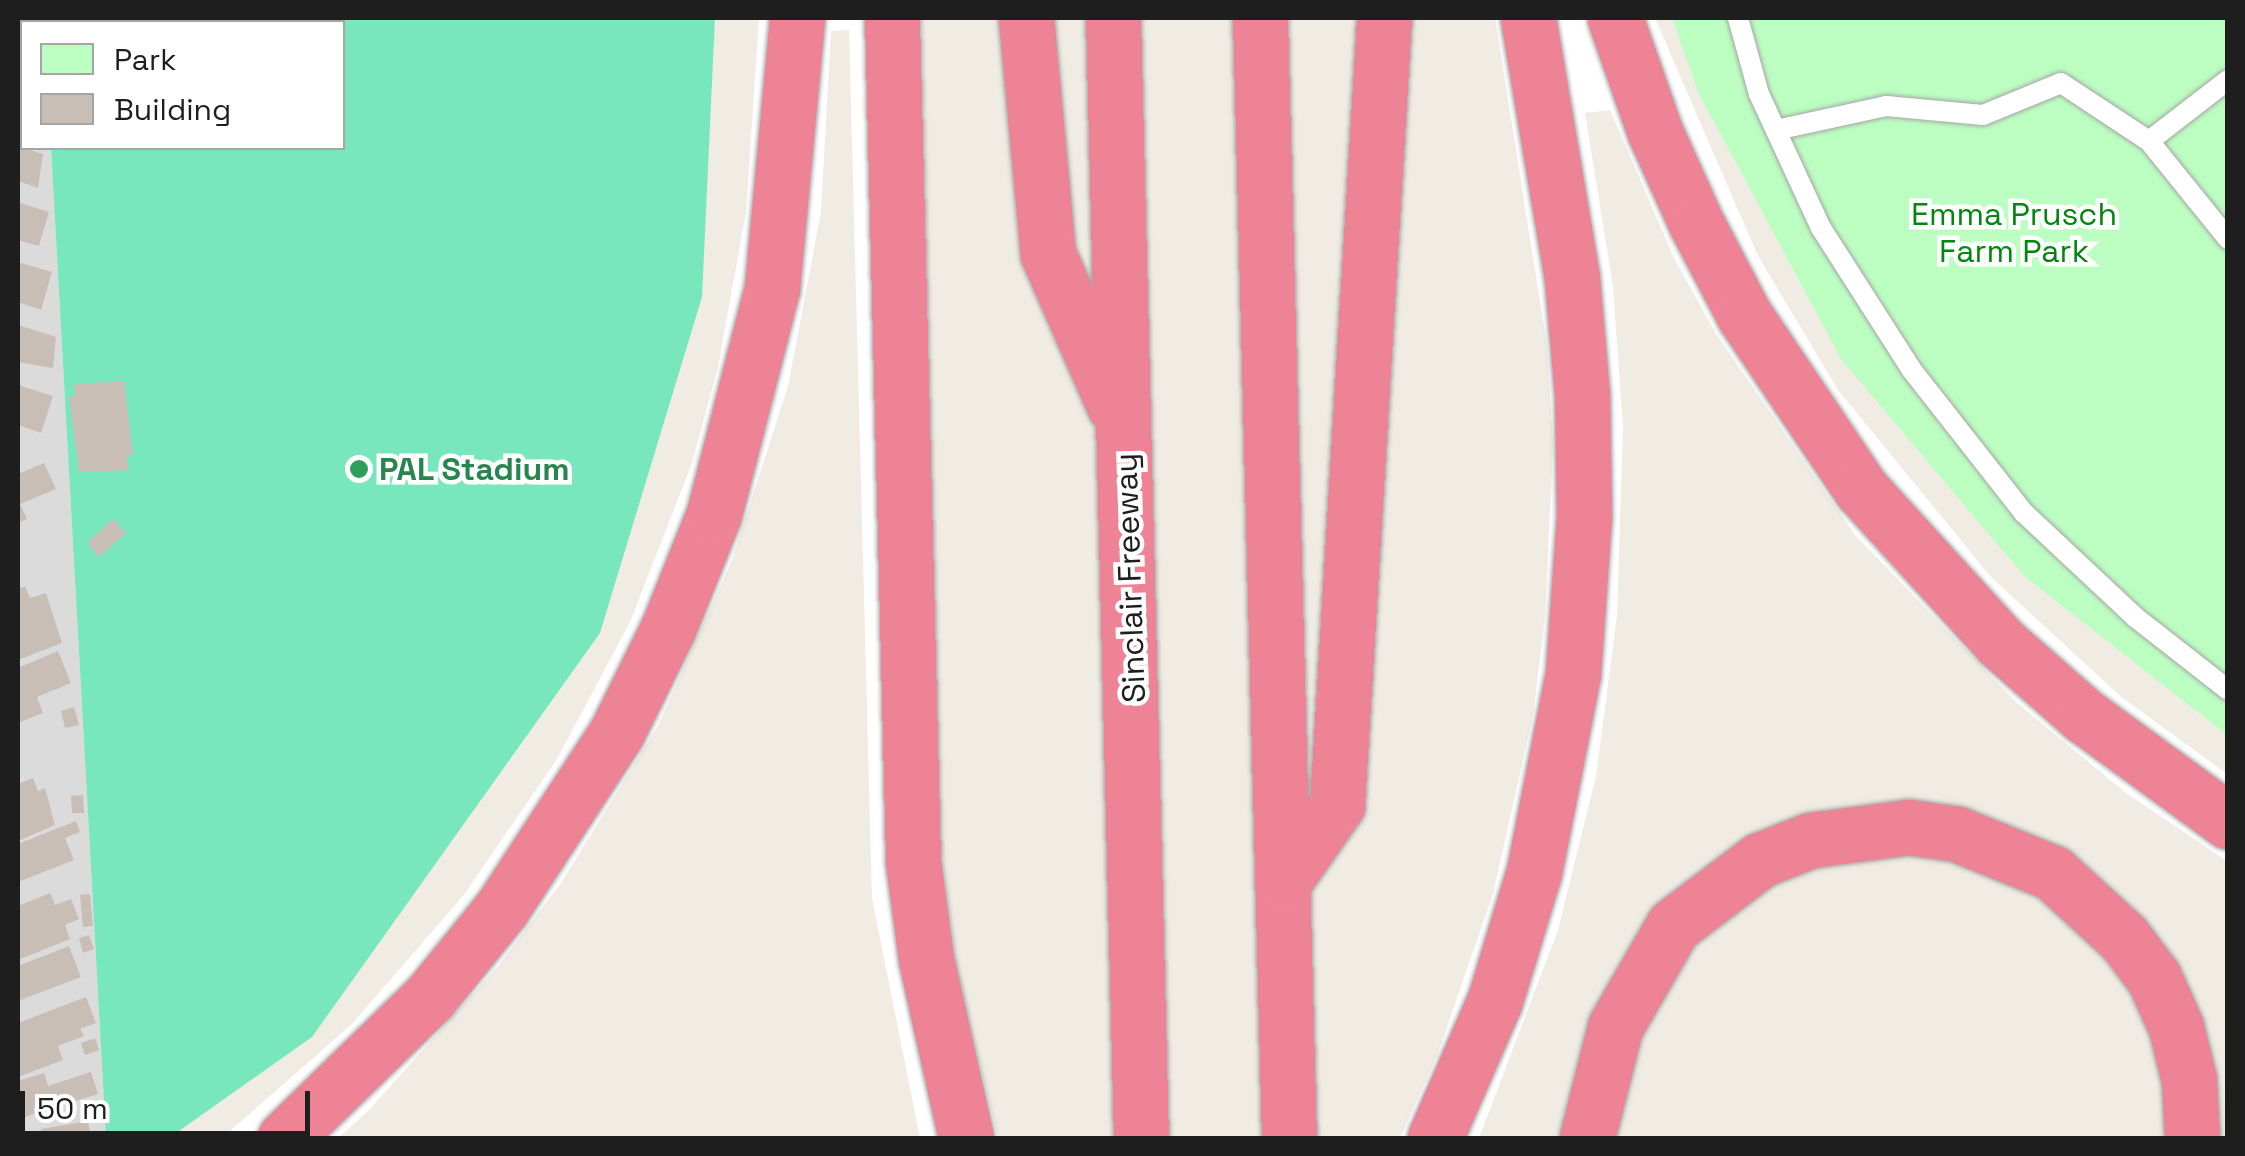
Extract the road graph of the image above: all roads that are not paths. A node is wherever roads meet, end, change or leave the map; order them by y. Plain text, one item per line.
1 (797, 18) edge
2 (892, 18) edge
3 (1026, 18) edge
4 (1113, 18) edge
5 (1260, 18) edge
6 (1384, 18) edge
7 (1528, 18) edge
8 (1616, 18) edge
9 (1738, 18) edge
10 (2228, 80) edge
11 (1776, 130) junction
12 (2150, 141) junction
13 (2228, 239) edge
14 (1125, 432) junction
15 (2225, 681) edge
16 (2228, 821) edge
17 (1284, 881) junction
18 (285, 1138) edge
19 (966, 1138) edge
20 (1141, 1138) edge
21 (1289, 1138) edge
22 (1435, 1138) edge
23 (1587, 1138) edge
24 (2192, 1138) edge

1 - 18 highway
2 - 19 highway
3 - 14 highway
4 - 14 highway, Sinclair Freeway
5 - 17 highway
6 - 17 highway
7 - 22 highway
8 - 16 highway
9 - 11 lane
10 - 12 lane
11 - 12 lane
11 - 15 lane
12 - 13 lane
14 - 20 highway, Sinclair Freeway
17 - 21 highway
23 - 24 highway

